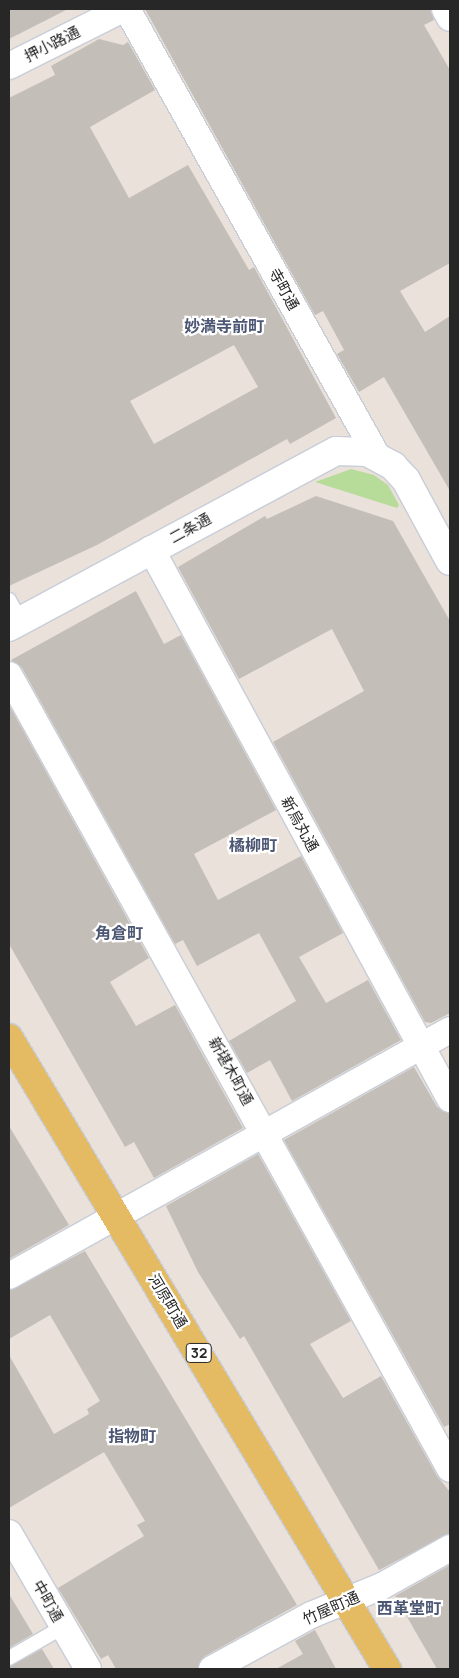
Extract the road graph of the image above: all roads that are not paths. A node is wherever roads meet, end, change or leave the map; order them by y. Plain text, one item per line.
1 (123, 9) edge
2 (126, 9) edge
3 (445, 9) edge
4 (450, 18) edge
5 (9, 66) edge
6 (377, 456) junction
7 (151, 549) junction
8 (450, 561) edge
9 (13, 616) edge
10 (9, 675) edge
11 (450, 1030) edge
12 (9, 1038) edge
13 (421, 1046) junction
14 (450, 1100) edge
15 (264, 1131) junction
16 (116, 1214) junction
17 (9, 1276) edge
18 (450, 1469) edge
19 (9, 1533) edge
20 (450, 1548) edge
21 (346, 1599) junction
22 (63, 1627) junction
23 (9, 1658) edge
24 (88, 1669) edge
25 (212, 1669) edge
26 (387, 1669) edge

1 - 5 street, 押小路通
2 - 6 street, 寺町通
3 - 4 street
6 - 7 street, 二条通
6 - 8 street, 寺町通
7 - 9 street, 二条通
7 - 13 street, 新烏丸通
10 - 15 street, 新堪木町通
11 - 13 street
12 - 16 main road, 河原町通 / 32
13 - 14 street, 新烏丸通
13 - 15 street
15 - 16 street
15 - 18 street, 新堪木町通
16 - 17 street
16 - 21 main road, 河原町通 / 32
19 - 22 street, 中町通
20 - 21 street, 竹屋町通
21 - 25 street, 竹屋町通
21 - 26 main road, 河原町通 / 32
22 - 23 lane
22 - 24 street, 中町通

